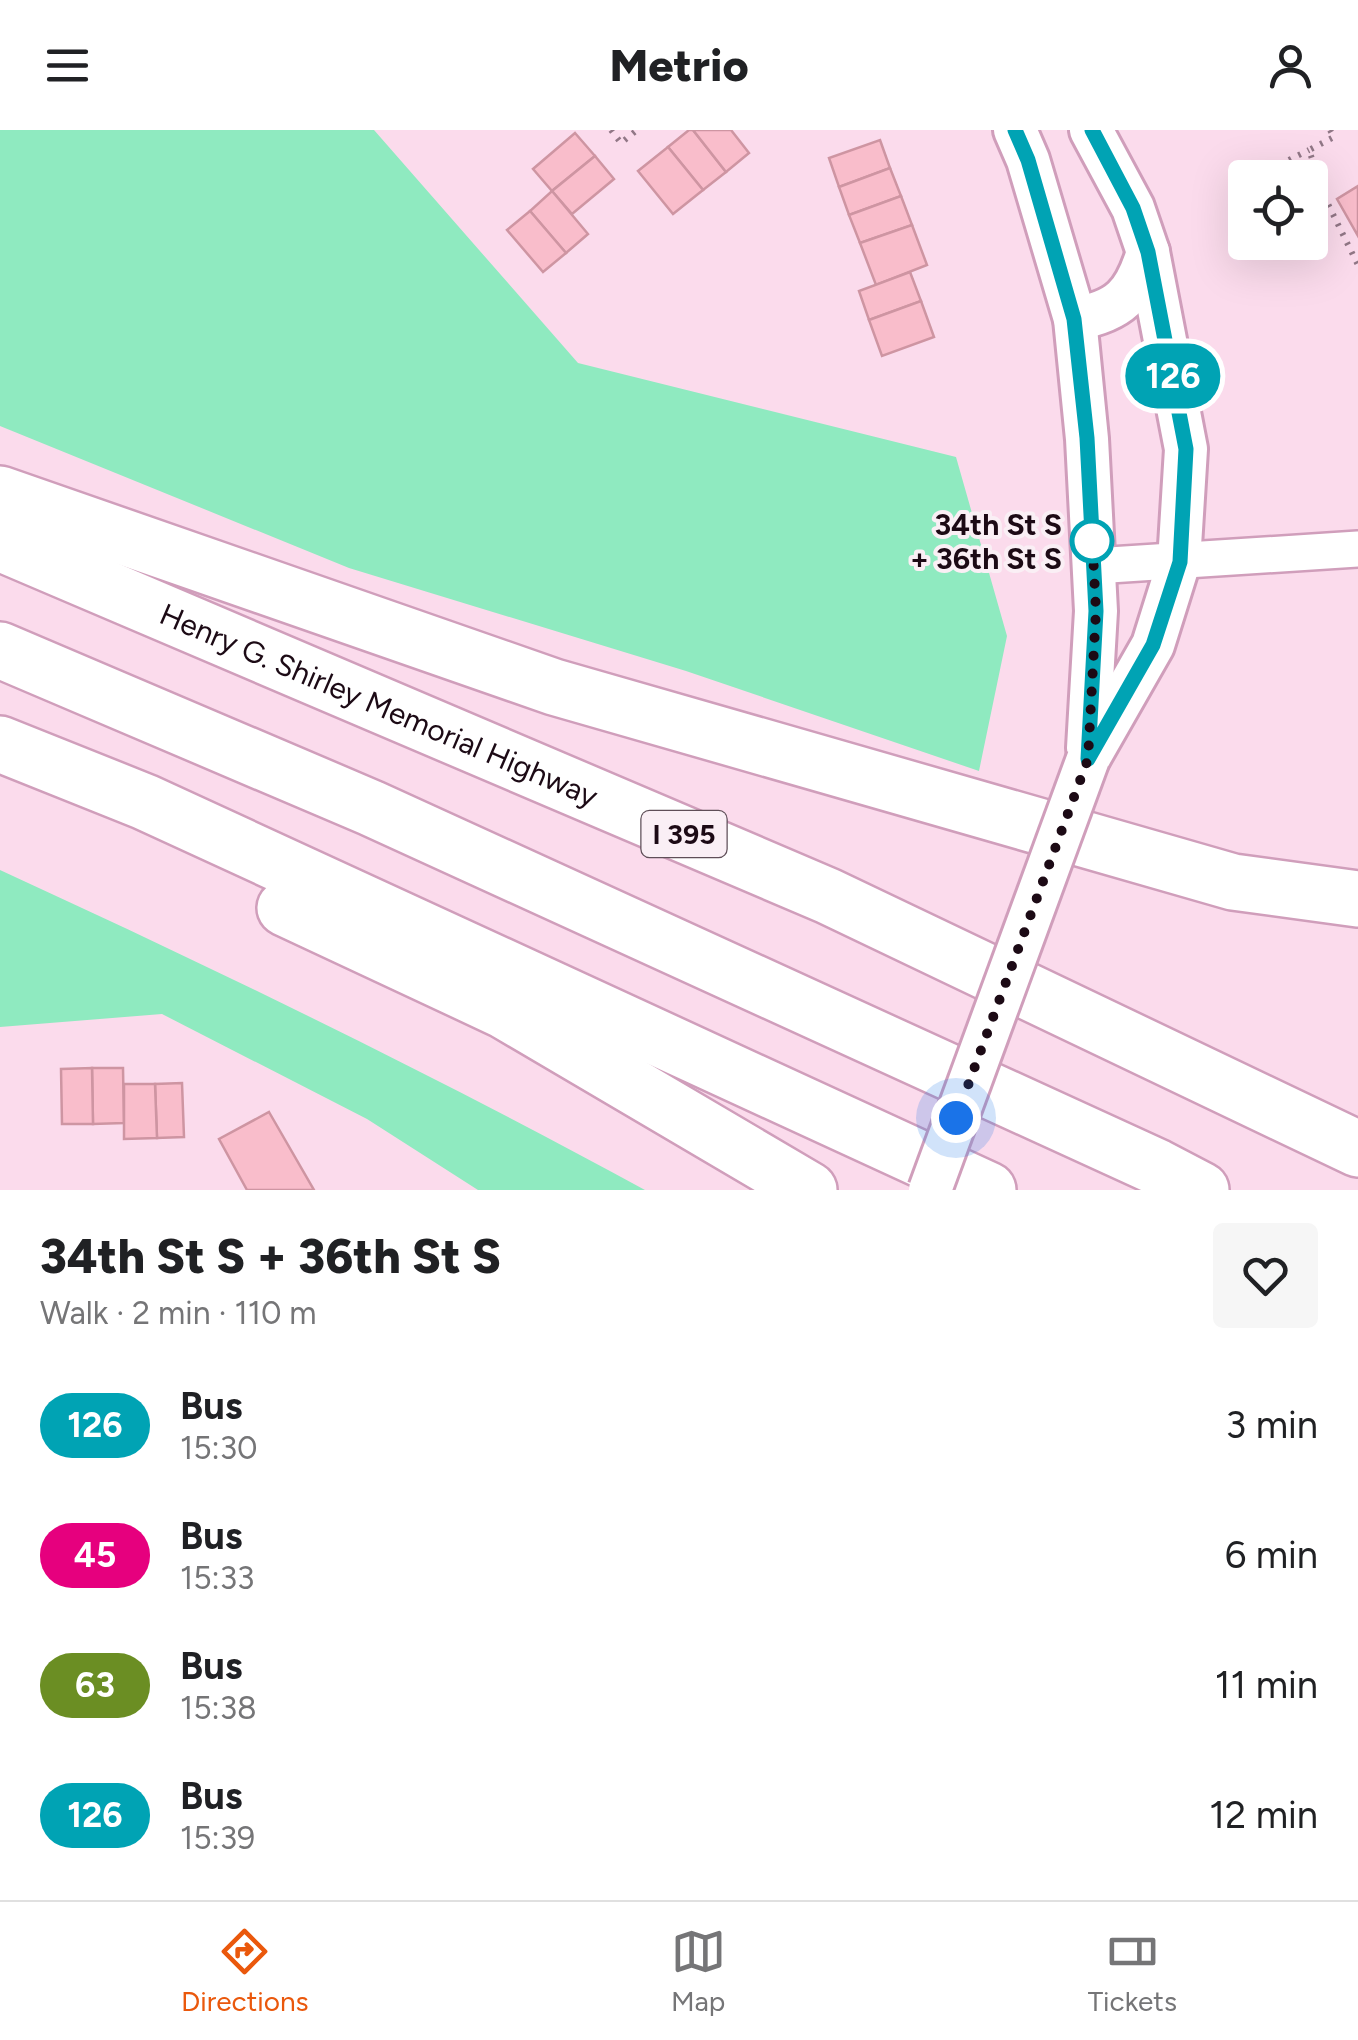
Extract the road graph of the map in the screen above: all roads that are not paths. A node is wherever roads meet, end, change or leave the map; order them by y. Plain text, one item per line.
1 (1015, 130) edge
2 (1092, 130) edge
3 (1148, 252) junction
4 (1074, 319) junction
5 (0, 494) edge
6 (0, 543) edge
7 (1358, 548) edge
8 (1180, 562) junction
9 (1094, 566) junction
10 (0, 650) edge
11 (0, 744) edge
12 (1088, 759) junction
13 (0, 778) edge
14 (1358, 899) edge
15 (1358, 1149) edge
16 (809, 1190) edge
17 (930, 1190) edge
18 (988, 1190) edge
19 (1201, 1190) edge

1 - 4 street
2 - 3 street
3 - 4 street
3 - 8 street
4 - 9 street
5 - 14 highway
6 - 15 highway, Henry G. Shirley Memorial Highway / I 395
7 - 8 street
8 - 9 street
8 - 12 street
9 - 12 street
10 - 19 highway
11 - 18 highway
12 - 17 street, bridge
13 - 16 highway

